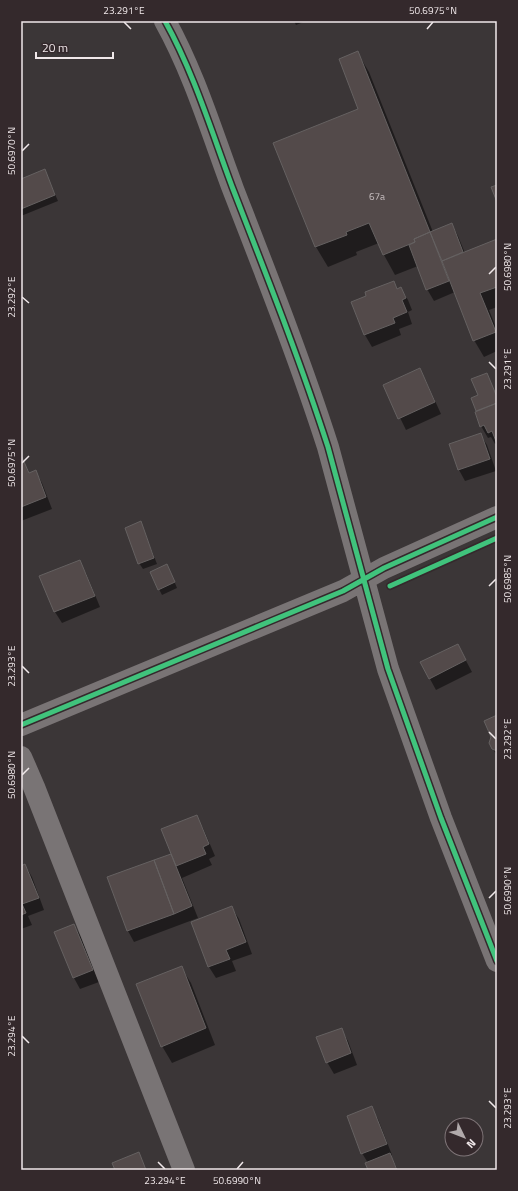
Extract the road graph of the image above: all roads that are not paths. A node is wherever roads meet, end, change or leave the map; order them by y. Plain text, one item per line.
1 (165, 21) edge
2 (497, 517) edge
3 (364, 580) junction
4 (21, 725) edge
5 (21, 757) edge
6 (497, 962) edge
7 (184, 1170) edge

1 - 3 street
2 - 3 street
3 - 4 street
3 - 6 street
5 - 7 street

